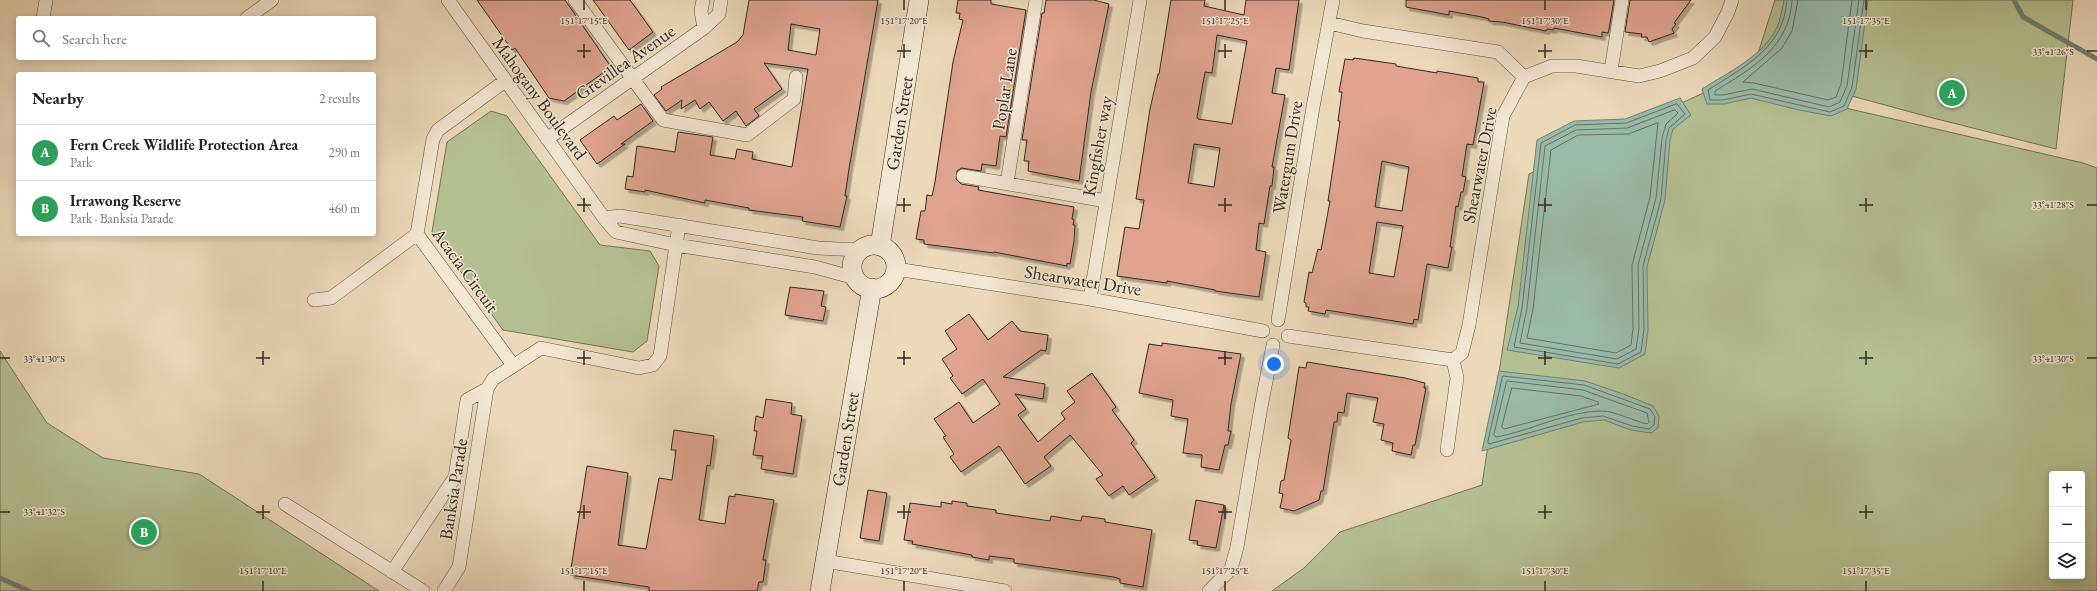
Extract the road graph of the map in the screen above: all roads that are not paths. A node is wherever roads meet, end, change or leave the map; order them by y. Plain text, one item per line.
1 (46, 0) edge
2 (272, 0) edge
3 (448, 0) edge
4 (575, 0) edge
5 (703, 0) edge
6 (721, 0) edge
7 (920, 0) edge
8 (1036, 0) edge
9 (1140, 0) edge
10 (1333, 0) edge
11 (1622, 0) edge
12 (1732, 0) edge
13 (43, 16) edge
14 (250, 16) edge
15 (1329, 23) junction
16 (704, 28) junction
17 (1611, 71) junction
18 (1524, 77) junction
19 (796, 78) dead end
20 (631, 79) junction
21 (505, 80) junction
22 (547, 139) junction
23 (963, 176) dead end
24 (1007, 183) junction
25 (1106, 201) junction
26 (604, 218) junction
27 (679, 225) junction
28 (417, 234) junction
29 (676, 245) junction
30 (880, 246) junction
31 (860, 250) junction
32 (896, 269) junction
33 (855, 278) junction
34 (872, 288) junction
35 (1090, 299) junction
36 (314, 300) dead end
37 (1278, 320) junction
38 (1263, 331) junction
39 (1288, 336) junction
40 (1273, 345) junction
41 (1453, 360) junction
42 (513, 365) junction
43 (490, 384) junction
44 (1447, 450) dead end
45 (285, 504) dead end
46 (825, 561) junction
47 (392, 572) junction
48 (423, 591) edge
49 (444, 591) edge
50 (820, 591) edge
51 (1005, 591) edge
52 (1209, 591) edge

1 - 13 street
2 - 14 street
3 - 21 street, Mahogany Boulevard
4 - 20 street
5 - 16 street
6 - 16 street, Grevillea Avenue
7 - 30 street, Garden Street
8 - 24 street, Poplar Lane
9 - 25 street, Kingfisher way
10 - 15 street, Watergum Drive
11 - 17 street
12 - 17 street
15 - 18 street
15 - 37 street, Watergum Drive
16 - 20 street, Grevillea Avenue
17 - 18 street
18 - 41 street, Shearwater Drive
19 - 20 street
20 - 22 street, Grevillea Avenue
21 - 22 street, Mahogany Boulevard
21 - 28 street, Acacia Circuit
22 - 26 street, Mahogany Boulevard
23 - 24 street
24 - 25 street
25 - 35 street, Kingfisher way
26 - 27 street
26 - 29 street, Mahogany Boulevard
27 - 29 street
27 - 31 street
28 - 36 street
28 - 42 street, Acacia Circuit
29 - 33 street, Mahogany Boulevard
29 - 42 street
30 - 31 street
30 - 32 street
31 - 33 street
32 - 34 street
32 - 35 street, Shearwater Drive
33 - 34 street
34 - 46 street, Garden Street
35 - 38 street, Shearwater Drive
37 - 38 street
37 - 39 street
38 - 40 street
39 - 40 street
39 - 41 street
40 - 52 street
41 - 44 street
42 - 43 street
43 - 47 street, Banksia Parade
43 - 49 street, Banksia Parade
45 - 47 street
46 - 50 street, Garden Street
46 - 51 street
47 - 48 street

